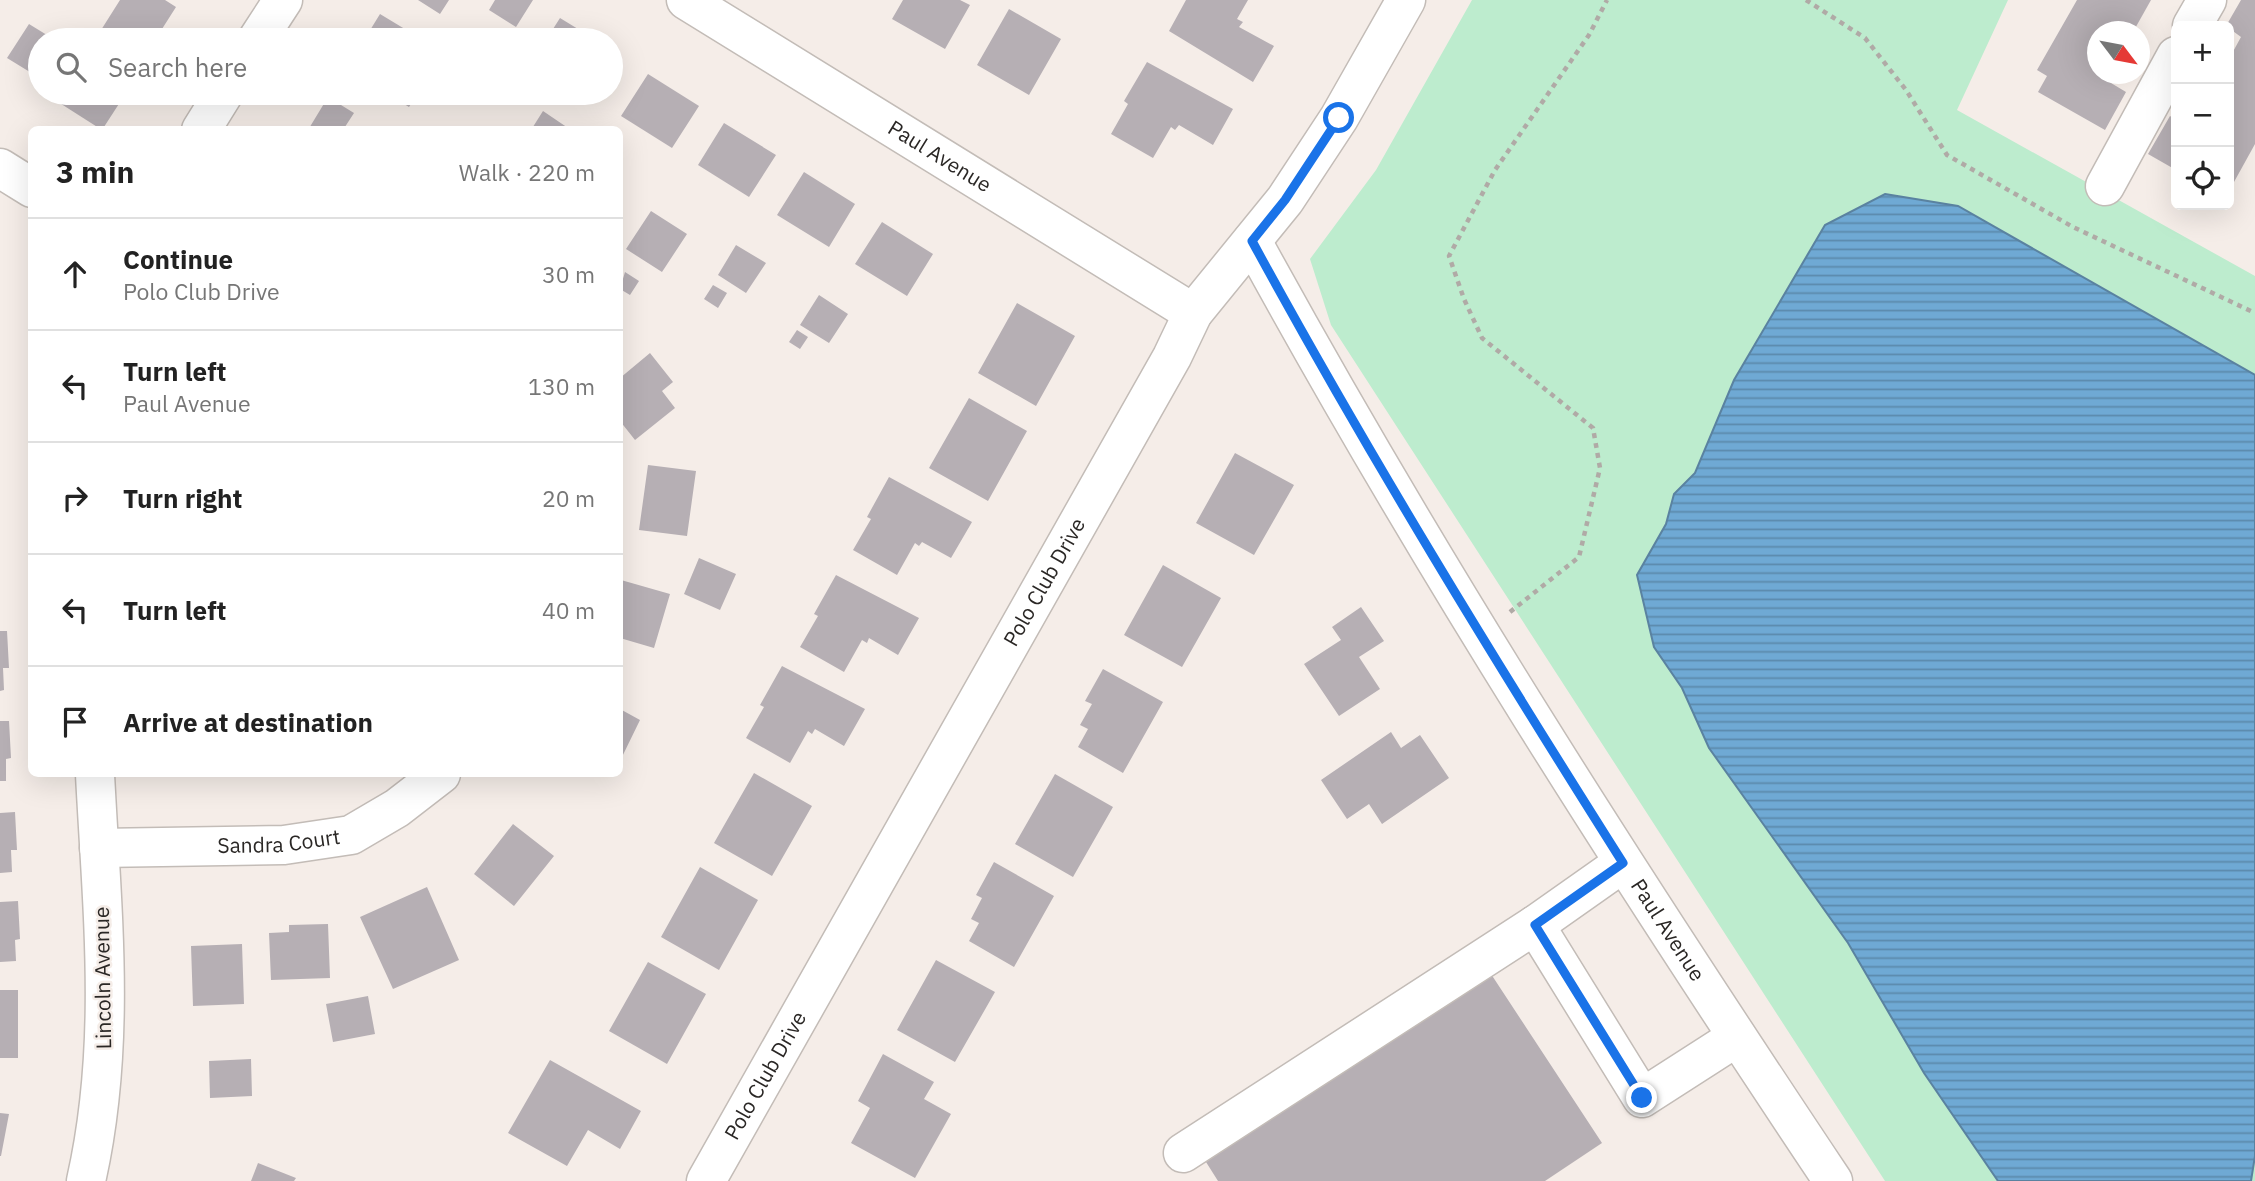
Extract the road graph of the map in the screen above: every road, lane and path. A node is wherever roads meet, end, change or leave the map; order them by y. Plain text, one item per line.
1 (283, 0) edge
2 (686, 0) edge
3 (1406, 0) edge
4 (1607, 0) edge
5 (1806, 0) edge
6 (2207, 0) edge
7 (2195, 21) edge
8 (265, 28) edge
9 (2171, 65) edge
10 (217, 105) edge
11 (203, 126) edge
12 (0, 168) edge
13 (28, 186) edge
14 (2105, 186) dead end
15 (1252, 241) junction
16 (1193, 313) junction
17 (2255, 313) edge
18 (1478, 634) junction
19 (96, 777) edge
20 (437, 777) edge
21 (99, 848) junction
22 (1623, 863) junction
23 (1535, 925) junction
24 (1737, 1037) junction
25 (1183, 1153) dead end
26 (86, 1181) edge
27 (706, 1181) edge
28 (1833, 1181) edge

1 - 8 street
2 - 16 street, Paul Avenue
3 - 15 street, Polo Club Drive
4 - 18 path
5 - 17 path
6 - 7 street
9 - 14 street
10 - 11 street
12 - 13 street
15 - 16 street, Polo Club Drive
15 - 18 street, Paul Avenue
16 - 27 street, Polo Club Drive
18 - 22 street, Paul Avenue
19 - 21 street, Lincoln Avenue
20 - 21 street, Sandra Court
21 - 26 street, Lincoln Avenue
22 - 23 street
22 - 24 street, Paul Avenue
23 - 24 street
23 - 25 street
24 - 28 street, Paul Avenue

